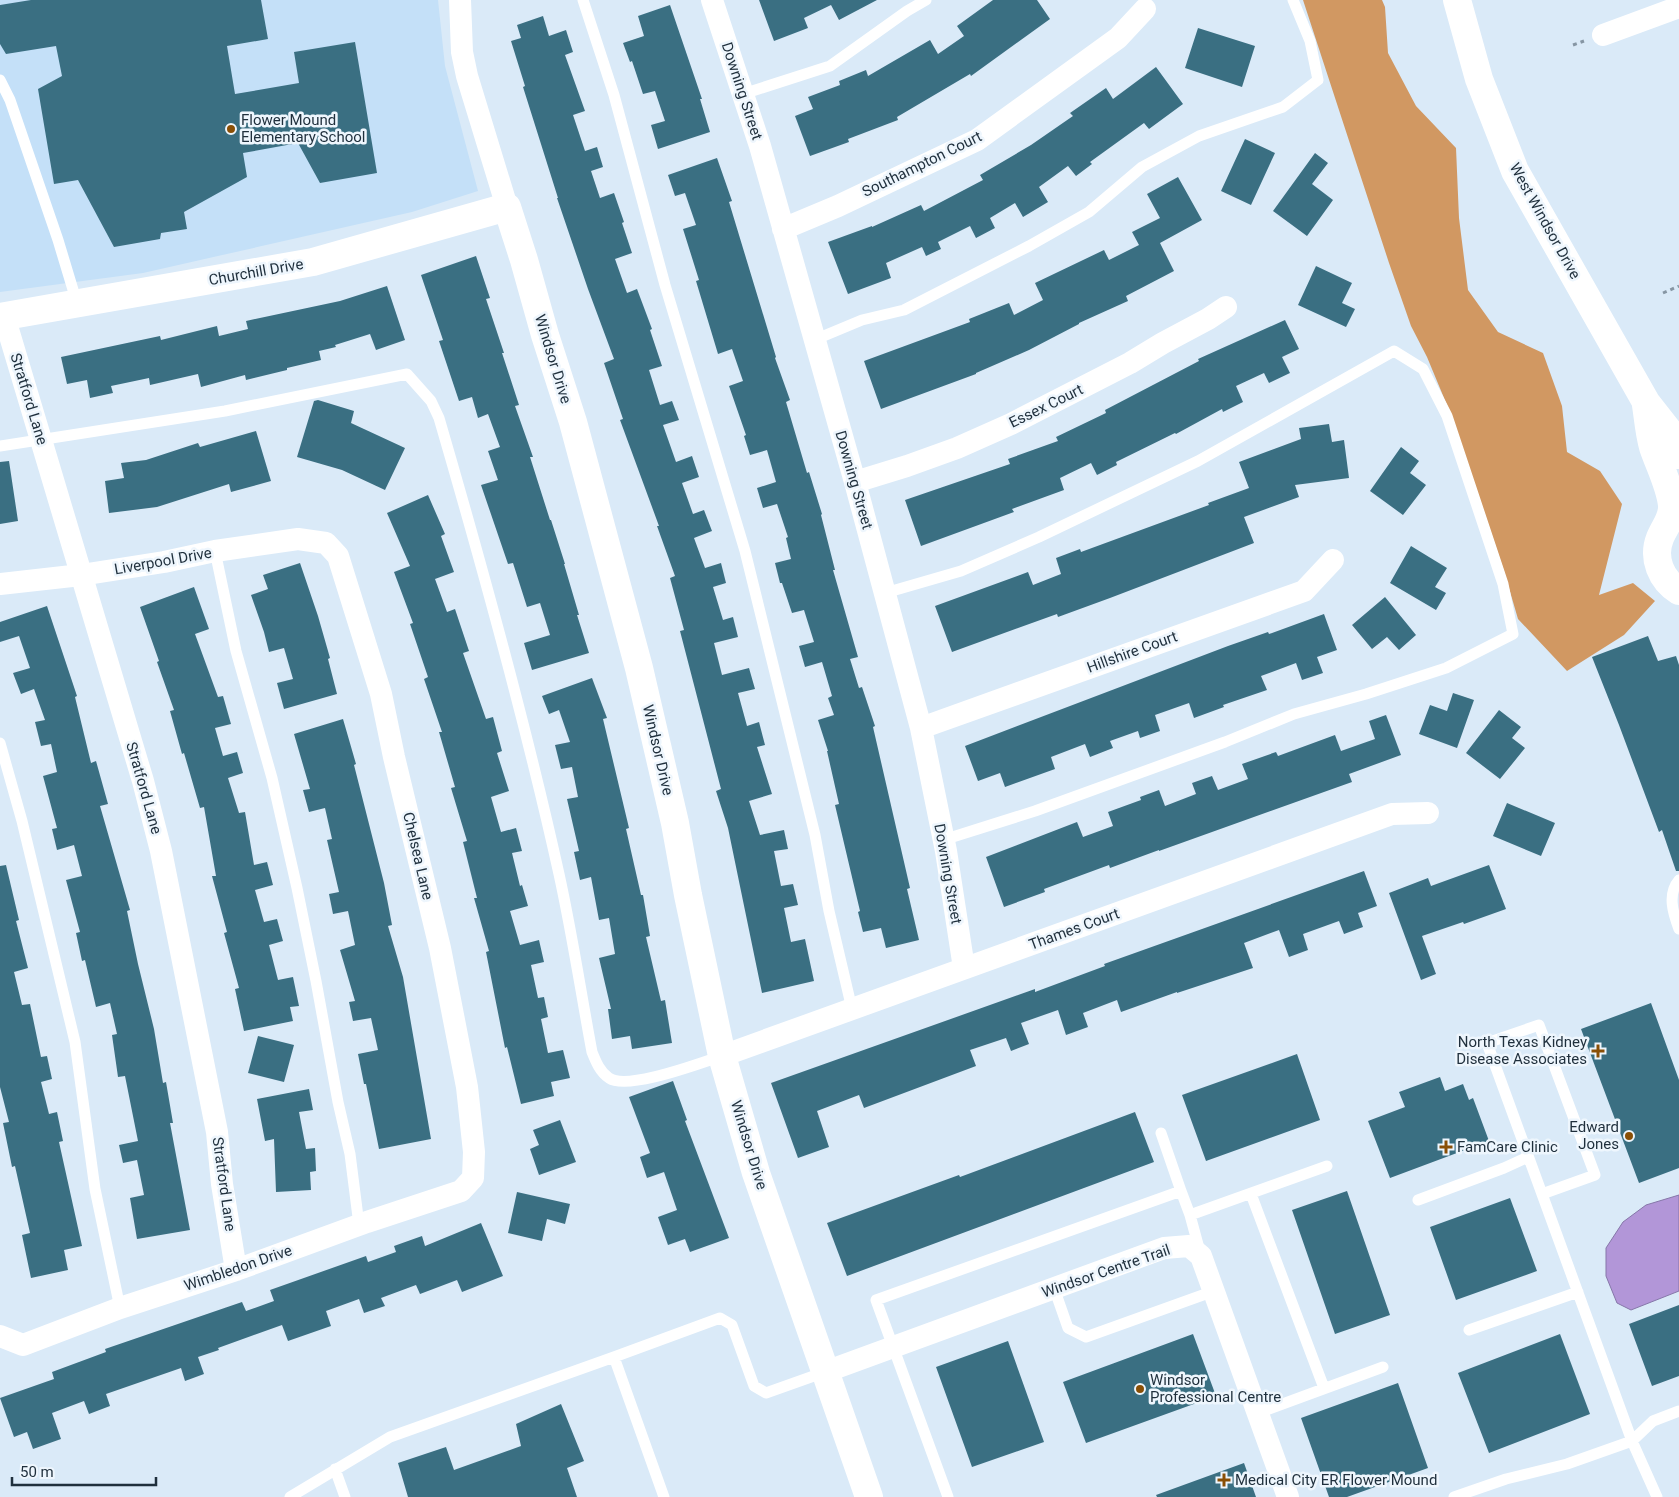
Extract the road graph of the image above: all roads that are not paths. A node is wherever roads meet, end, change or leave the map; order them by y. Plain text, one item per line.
1 (460, 0) edge
2 (583, 0) edge
3 (712, 0) edge
4 (926, 0) edge
5 (1293, 0) edge
6 (1457, 0) edge
7 (1679, 7) edge
8 (1145, 10) dead end
9 (1603, 35) dead end
10 (0, 80) edge
11 (743, 94) junction
12 (507, 208) junction
13 (783, 229) junction
14 (77, 303) junction
15 (1226, 307) dead end
16 (2, 316) edge
17 (814, 340) junction
18 (1646, 402) junction
19 (42, 440) junction
20 (0, 446) edge
21 (1679, 455) edge
22 (855, 482) junction
23 (1673, 521) edge
24 (326, 543) joint
25 (215, 551) junction
26 (1333, 560) dead end
27 (81, 575) junction
28 (0, 584) edge
29 (1679, 591) edge
30 (884, 592) junction
31 (921, 728) junction
32 (0, 743) edge
33 (1428, 813) dead end
34 (943, 840) junction
35 (1679, 880) edge
36 (1679, 929) edge
37 (964, 968) junction
38 (852, 1009) junction
39 (722, 1056) junction
40 (1160, 1133) dead end
41 (1528, 1157) junction
42 (1327, 1166) dead end
43 (473, 1178) joint
44 (1181, 1191) junction
45 (1251, 1194) junction
46 (1542, 1194) junction
47 (1418, 1200) dead end
48 (1190, 1215) junction
49 (359, 1225) junction
50 (1201, 1256) junction
51 (236, 1270) junction
52 (1054, 1288) junction
53 (1214, 1291) junction
54 (1578, 1292) junction
55 (120, 1308) junction
56 (1469, 1330) dead end
57 (0, 1336) edge
58 (893, 1347) junction
59 (614, 1358) junction
60 (1383, 1366) dead end
61 (826, 1372) junction
62 (1324, 1388) junction
63 (1679, 1411) edge
64 (1258, 1413) junction
65 (1632, 1441) junction
66 (335, 1469) junction
67 (290, 1497) edge
68 (345, 1497) edge
69 (664, 1497) edge
70 (869, 1497) edge
71 (948, 1497) edge
72 (1288, 1497) edge
73 (1454, 1497) edge
74 (1657, 1497) edge

1 - 12 street, Windsor Drive
2 - 38 lane
3 - 11 street, Downing Street
4 - 11 lane
5 - 17 lane
6 - 18 street, West Windsor Drive
7 - 9 street
8 - 13 street, Southampton Court
10 - 14 lane
11 - 13 street, Downing Street
12 - 14 street, Churchill Drive
12 - 39 street, Windsor Drive
13 - 17 street, Downing Street
14 - 16 street, Churchill Drive
15 - 22 street, Essex Court
16 - 19 street, Stratford Lane
17 - 22 street, Downing Street
18 - 21 street, West Windsor Drive
18 - 23 street, West Windsor Drive
19 - 20 lane
19 - 27 street, Stratford Lane
19 - 39 lane
22 - 30 street, Downing Street
23 - 29 street, West Windsor Drive
24 - 25 street, Liverpool Drive
24 - 43 street, Chelsea Lane
25 - 27 street, Liverpool Drive
25 - 49 lane
26 - 31 street, Hillshire Court
27 - 28 street, Liverpool Drive
27 - 51 street, Stratford Lane
30 - 31 street, Downing Street
30 - 34 lane
31 - 34 street, Downing Street
32 - 55 lane
33 - 37 street, Thames Court
34 - 37 street, Downing Street
35 - 36 lane
37 - 38 street, Thames Court
38 - 39 street, Thames Court
39 - 61 street, Windsor Drive
40 - 44 lane
41 - 46 lane
41 - 46 lane
41 - 47 lane
42 - 45 lane
43 - 49 street, Wimbledon Drive
44 - 48 lane
44 - 58 lane
45 - 48 lane
45 - 62 lane
46 - 54 lane
48 - 50 lane
49 - 51 street, Wimbledon Drive
50 - 52 street, Windsor Centre Trail
50 - 53 street
51 - 55 street, Wimbledon Drive
52 - 53 lane
52 - 58 street, Windsor Centre Trail
53 - 64 street
54 - 56 lane
54 - 65 lane
55 - 57 street, Wimbledon Drive
58 - 61 street, Windsor Centre Trail
58 - 71 lane
59 - 61 lane
59 - 66 lane
59 - 69 lane
60 - 62 lane
61 - 70 street, Windsor Drive
62 - 64 lane
63 - 65 lane
64 - 72 street
65 - 73 lane
65 - 74 lane
66 - 67 lane
66 - 68 lane

